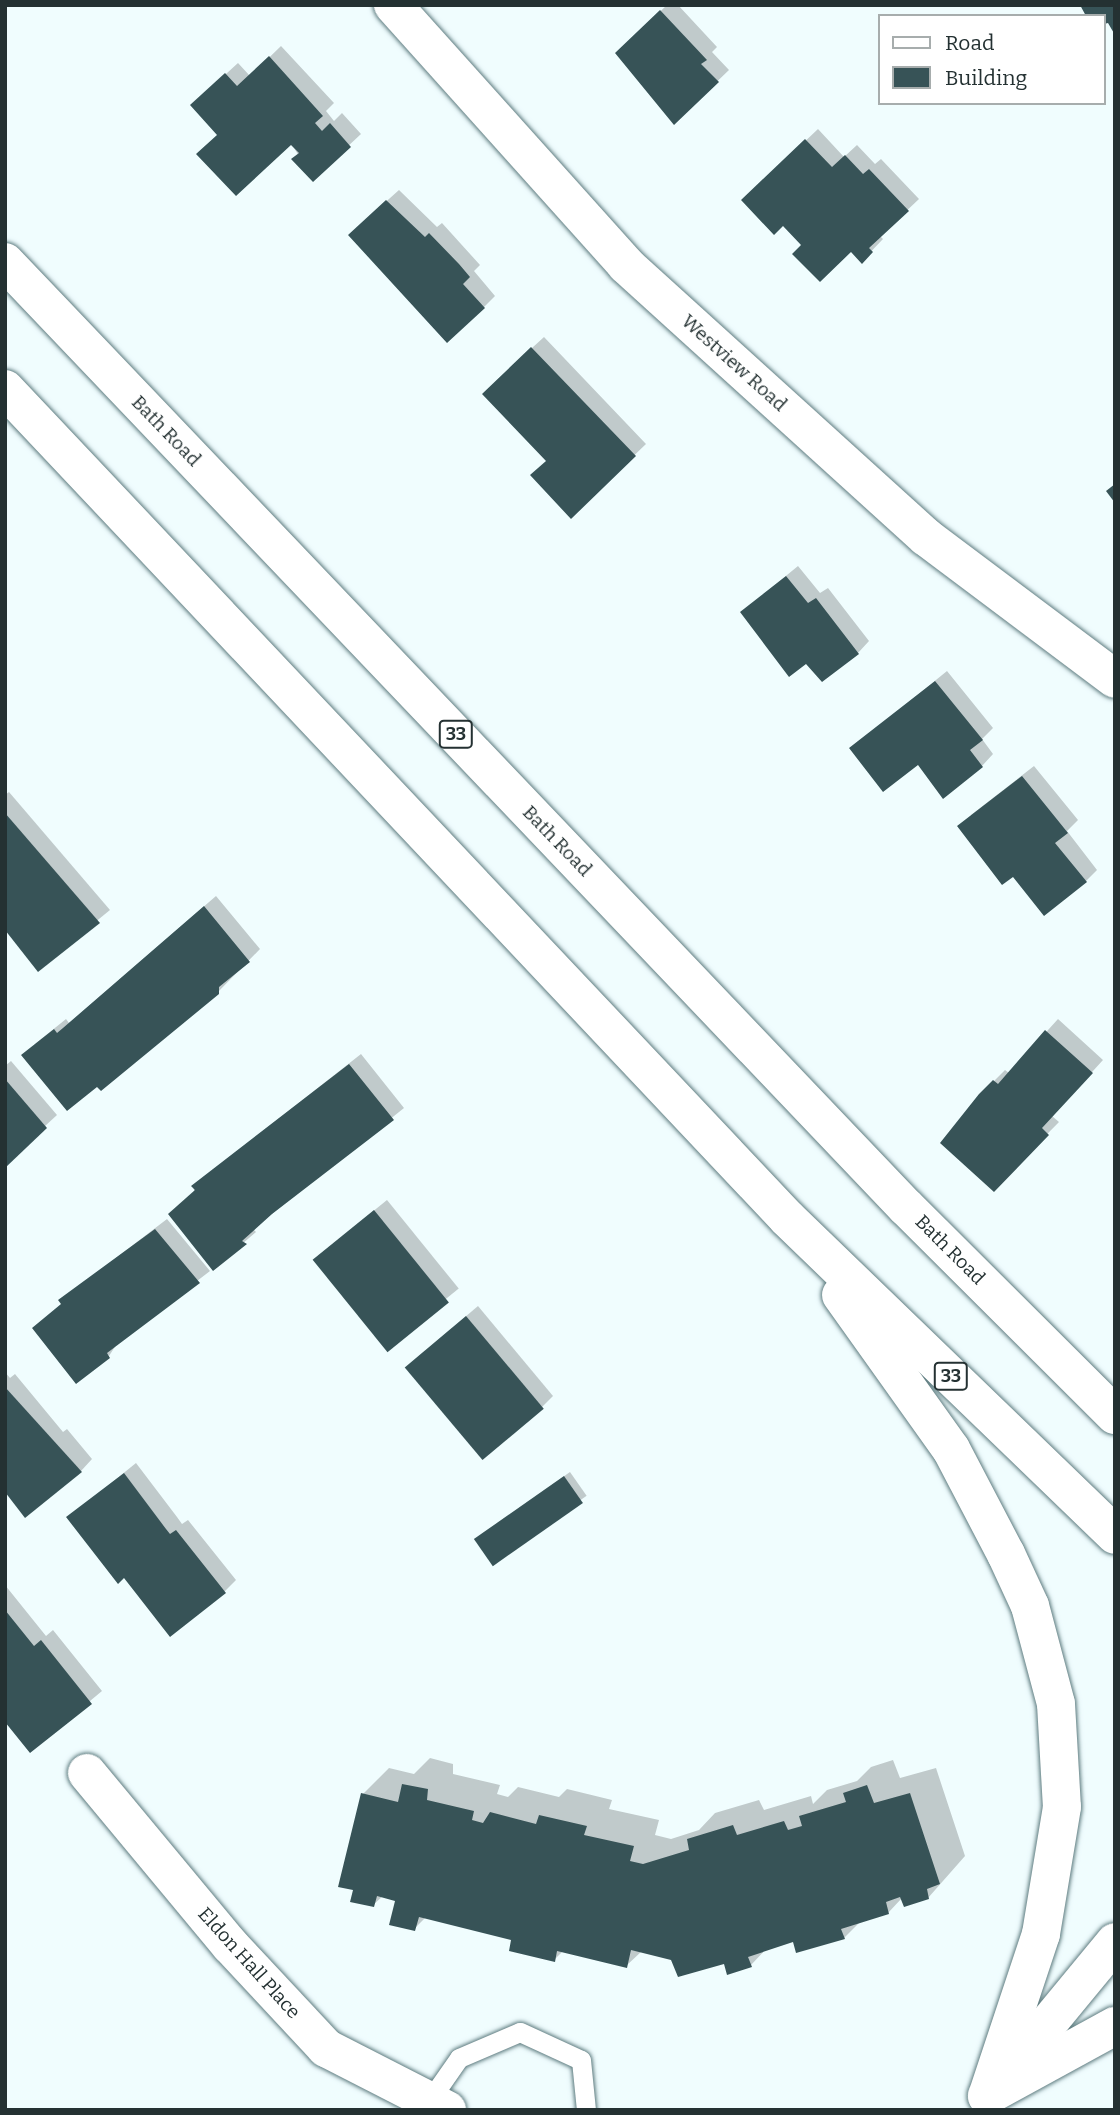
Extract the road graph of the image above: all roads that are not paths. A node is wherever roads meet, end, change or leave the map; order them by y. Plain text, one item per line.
1 (393, 5) edge
2 (5, 262) edge
3 (5, 389) edge
4 (1115, 679) edge
5 (787, 1218) junction
6 (1115, 1415) edge
7 (1115, 1535) edge
8 (87, 1773) dead end
9 (1115, 1942) edge
10 (1115, 2026) edge
11 (982, 2103) edge
12 (438, 2105) edge
13 (586, 2110) edge

1 - 4 main road, Westview Road
2 - 6 main road, Bath Road / 33
3 - 5 main road, 33
5 - 7 main road, 33
5 - 11 main road
8 - 12 main road, Eldon Hall Place
9 - 11 main road
10 - 11 main road
12 - 13 lane

